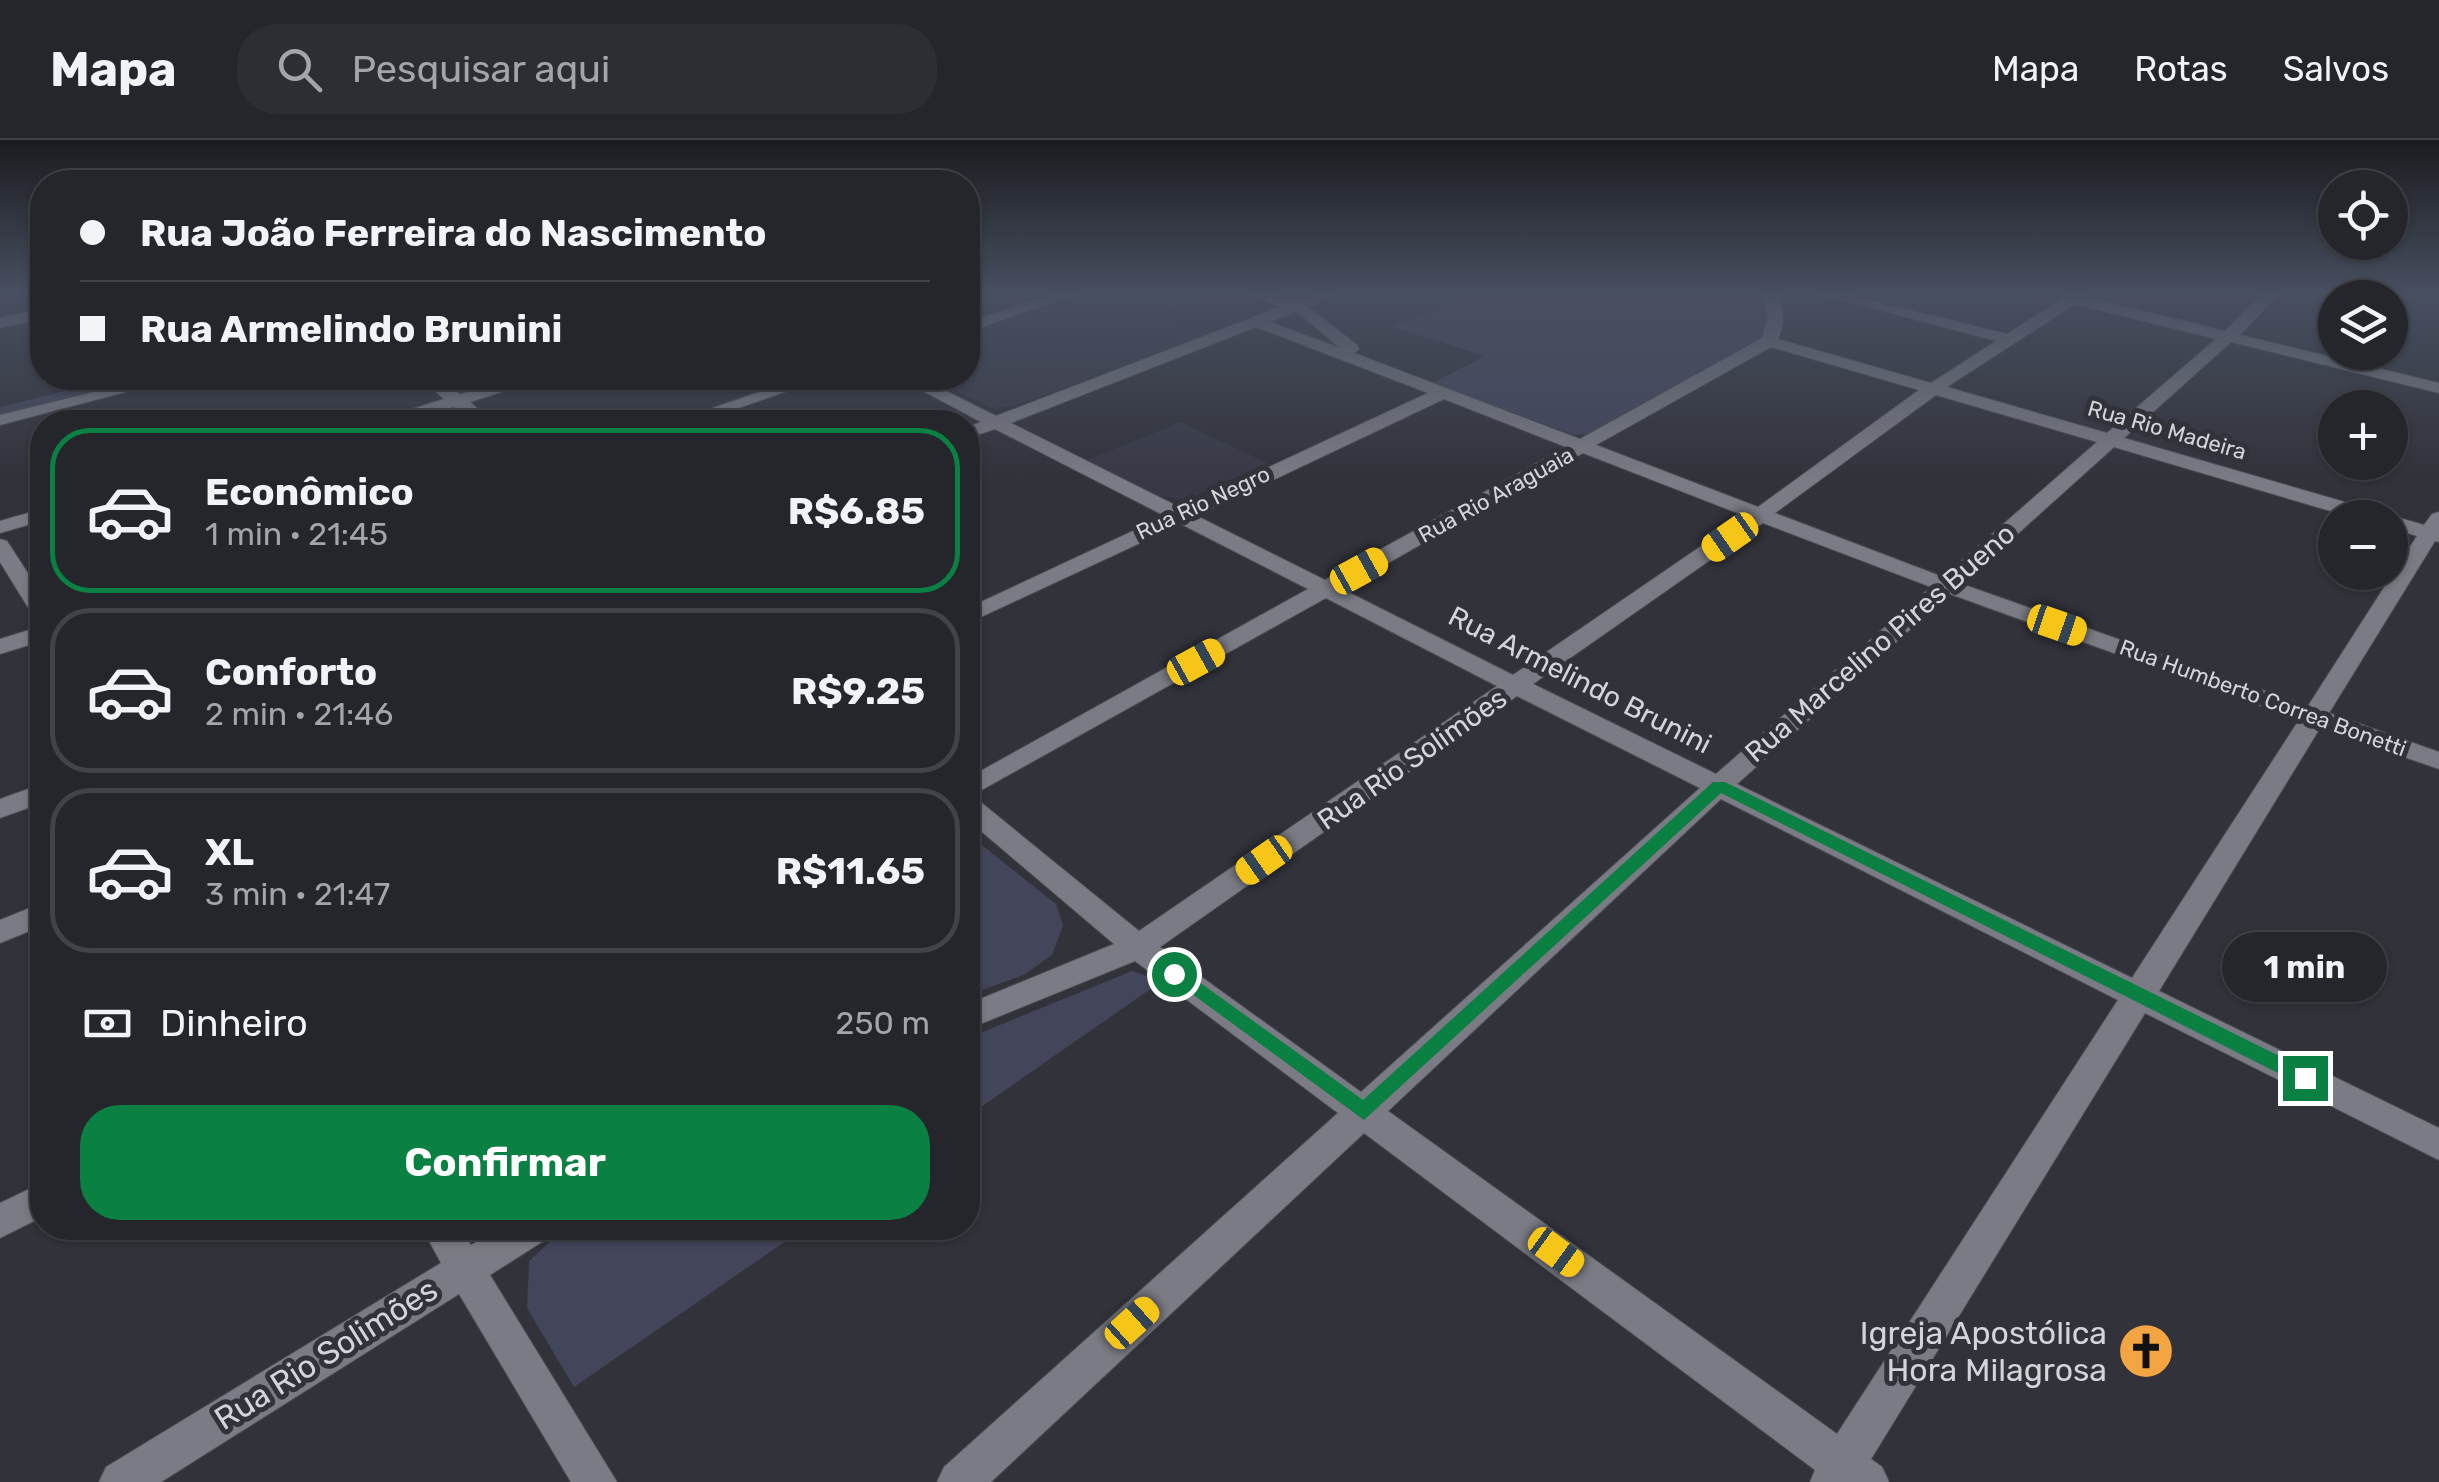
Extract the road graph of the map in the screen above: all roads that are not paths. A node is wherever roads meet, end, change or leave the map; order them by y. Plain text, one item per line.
1 (1169, 356) edge
2 (1350, 356) edge
3 (1745, 356) edge
4 (1815, 356) edge
5 (1985, 356) edge
6 (2207, 356) edge
7 (2309, 356) edge
8 (1357, 358) joint
9 (2439, 388) edge
10 (62, 390) edge
11 (121, 390) edge
12 (443, 390) edge
13 (497, 390) edge
14 (779, 390) edge
15 (932, 390) edge
16 (1930, 390) junction
17 (1441, 394) junction
18 (457, 402) junction
19 (0, 405) edge
20 (40, 410) edge
21 (426, 410) edge
22 (467, 410) edge
23 (717, 410) edge
24 (971, 410) edge
25 (30, 413) edge
26 (980, 414) edge
27 (0, 420) edge
28 (995, 422) junction
29 (980, 428) edge
30 (2110, 439) junction
31 (1583, 448) junction
32 (2318, 500) edge
33 (1176, 514) junction
34 (1760, 516) junction
35 (30, 518) edge
36 (2408, 524) edge
37 (0, 526) edge
38 (2436, 529) edge
39 (0, 545) edge
40 (1947, 586) junction
41 (1327, 589) junction
42 (30, 593) edge
43 (980, 610) edge
44 (30, 637) edge
45 (0, 647) edge
46 (1516, 686) junction
47 (2314, 714) junction
48 (2439, 761) edge
49 (980, 782) edge
50 (1719, 786) junction
51 (30, 798) edge
52 (0, 809) edge
53 (980, 816) edge
54 (30, 919) edge
55 (0, 932) edge
56 (1138, 947) junction
57 (2138, 994) junction
58 (980, 1013) edge
59 (1364, 1112) junction
60 (2439, 1145) edge
61 (30, 1205) edge
62 (0, 1221) edge
63 (448, 1240) edge
64 (512, 1240) edge
65 (466, 1267) junction
66 (1848, 1476) edge
67 (122, 1482) edge
68 (594, 1482) edge
69 (958, 1482) edge

1 - 28 street
2 - 8 street, Rua Humberto Correa Bonetti
3 - 31 street, Rua Rio Araguaia
4 - 16 street, Rua Rio Madeira
5 - 16 street, Rua Rio Solimões
6 - 30 street, Rua Marcelino Pires Bueno
7 - 9 street
8 - 17 street, Rua Humberto Correa Bonetti
10 - 19 street
11 - 20 street
12 - 18 street
13 - 18 street
14 - 23 street
15 - 24 street, Rua Armelindo Brunini
16 - 30 street, Rua Rio Madeira
16 - 34 street, Rua Rio Solimões
17 - 31 street, Rua Humberto Correa Bonetti
17 - 33 street, Rua Rio Negro
18 - 21 street
18 - 22 street
25 - 27 street
26 - 28 street, Rua Armelindo Brunini
28 - 29 street
28 - 33 street, Rua Armelindo Brunini
30 - 32 street, Rua Rio Madeira
30 - 40 street, Rua Marcelino Pires Bueno
31 - 34 street, Rua Humberto Correa Bonetti
31 - 41 street, Rua Rio Araguaia
33 - 41 street, Rua Armelindo Brunini
33 - 43 street, Rua Rio Negro
34 - 40 street, Rua Humberto Correa Bonetti
34 - 46 street, Rua Rio Solimões
35 - 37 street
36 - 38 street
38 - 47 street
39 - 42 street
40 - 47 street, Rua Humberto Correa Bonetti
40 - 50 street, Rua Marcelino Pires Bueno
41 - 46 street, Rua Armelindo Brunini
41 - 49 street, Rua Rio Araguaia
44 - 45 street
46 - 50 street, Rua Armelindo Brunini
46 - 56 street, Rua Rio Solimões
47 - 48 street, Rua Humberto Correa Bonetti
47 - 57 street
50 - 57 street, Rua Armelindo Brunini
50 - 59 street, Rua Marcelino Pires Bueno
51 - 52 street
53 - 56 street
54 - 55 street
56 - 58 street, Rua Rio Solimões
56 - 59 street
57 - 60 street, Rua Armelindo Brunini
57 - 66 street
59 - 66 street
59 - 69 street, Rua Marcelino Pires Bueno
61 - 62 street
63 - 65 street
64 - 65 street, Rua Rio Solimões
65 - 67 street, Rua Rio Solimões
65 - 68 street

